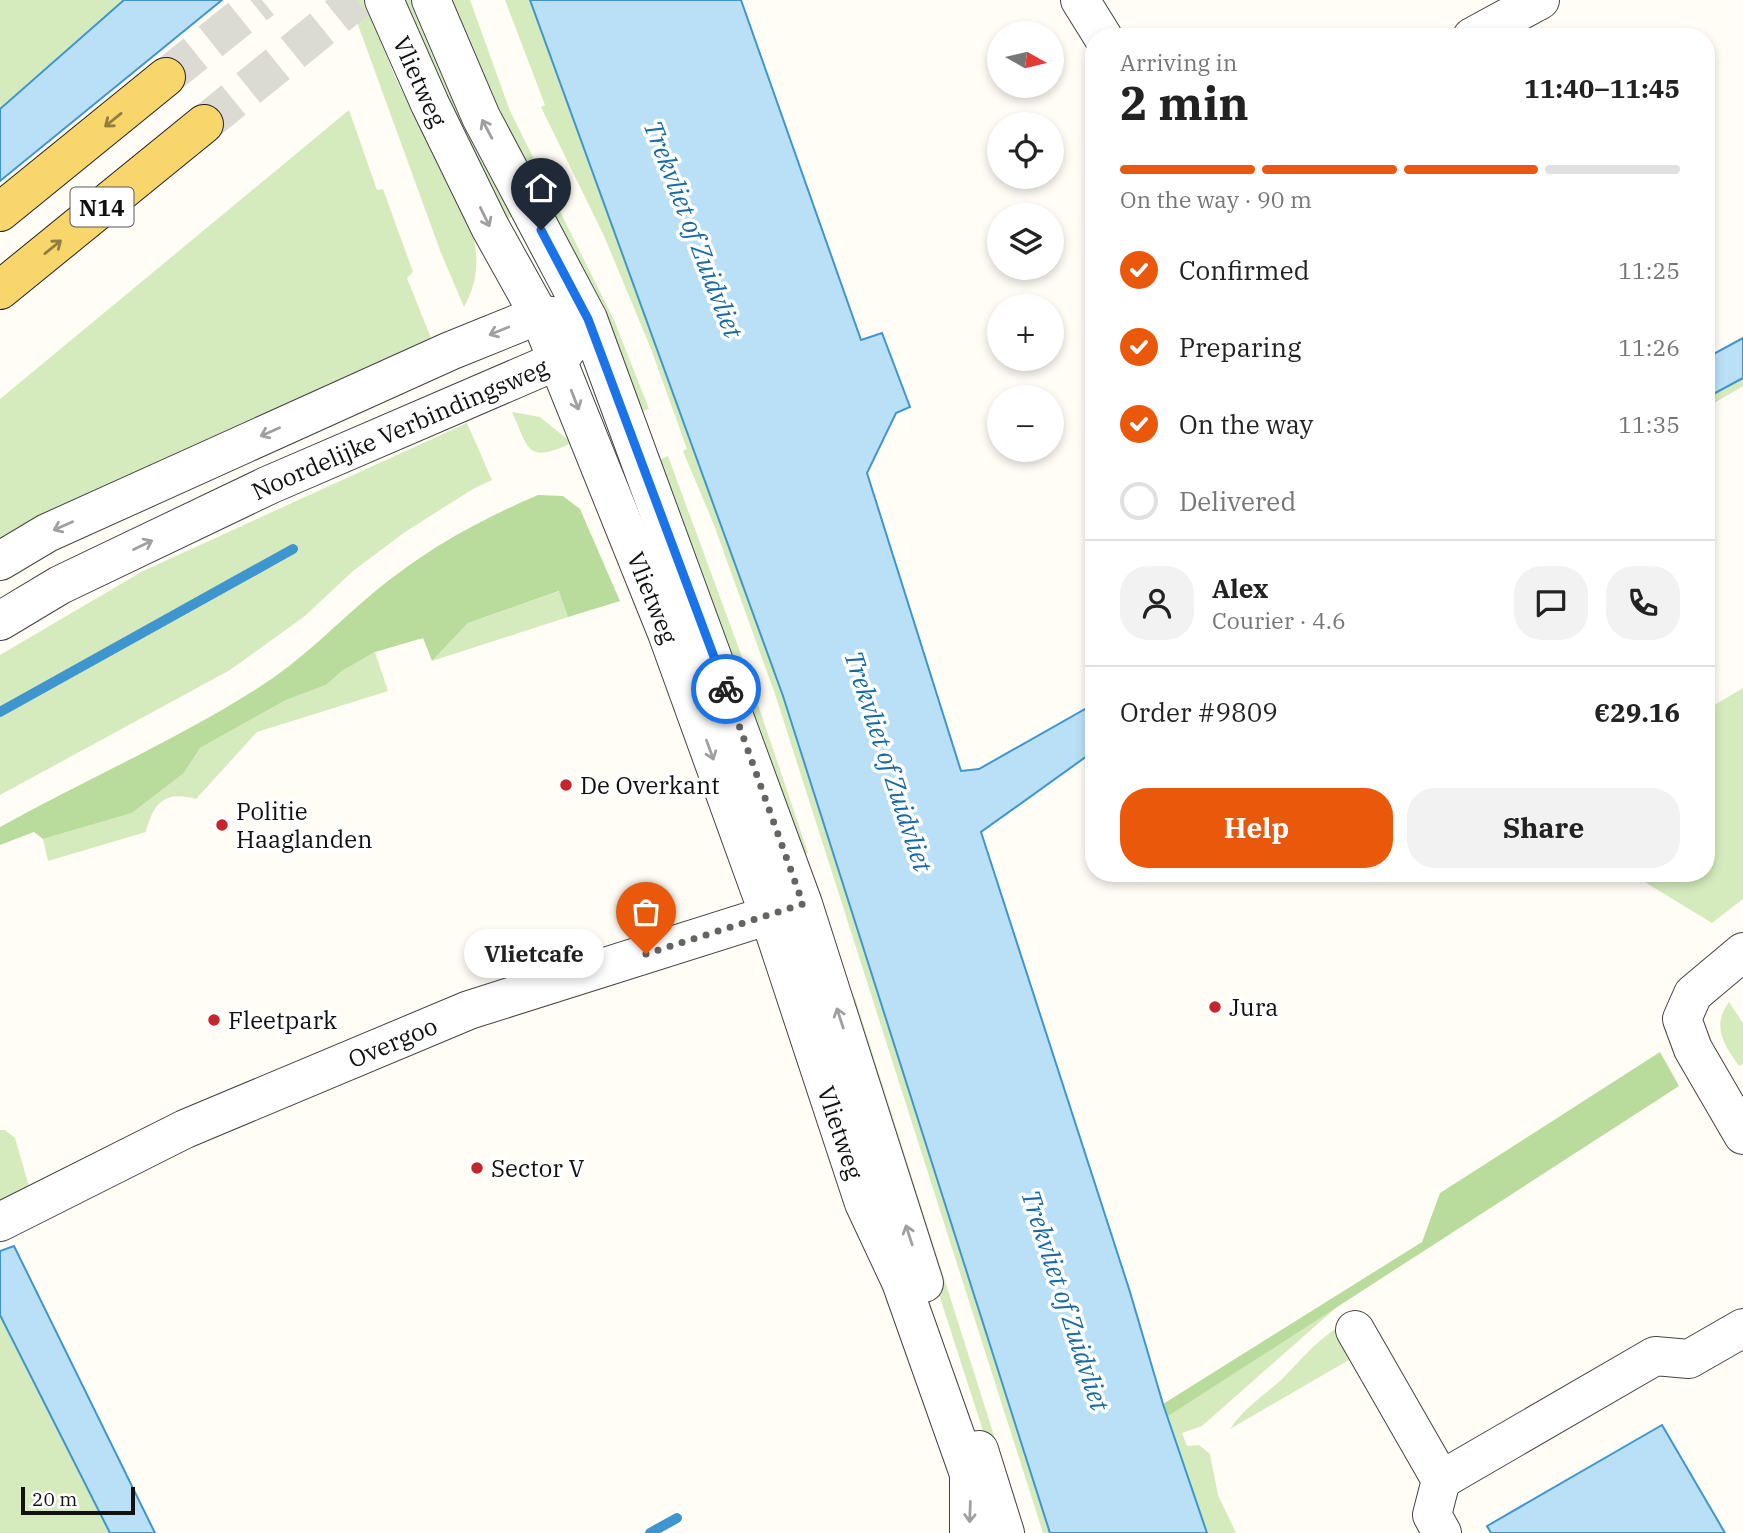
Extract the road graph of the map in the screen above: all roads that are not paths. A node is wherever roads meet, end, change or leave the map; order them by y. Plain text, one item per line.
1 (384, 0) edge
2 (431, 0) edge
3 (1080, 0) edge
4 (1540, 0) edge
5 (1097, 28) edge
6 (1489, 28) edge
7 (166, 77) tunnel mouth
8 (204, 124) tunnel mouth
9 (0, 212) edge
10 (0, 290) edge
11 (539, 315) junction
12 (588, 319) junction
13 (559, 360) junction
14 (0, 561) edge
15 (0, 621) edge
16 (786, 910) junction
17 (1743, 952) edge
18 (1743, 1135) edge
19 (0, 1222) edge
20 (1743, 1328) edge
21 (1355, 1330) dead end
22 (1441, 1480) junction
23 (969, 1533) edge
24 (1005, 1533) edge
25 (1442, 1533) edge

1 -> 11 street, Vlietweg
12 -> 2 street, Vlietweg
3 - 5 street
4 - 6 street
7 -> 9 main road, N14
10 -> 8 main road, N14
11 - 12 street, Noordelijke Verbindingsweg
11 - 13 street, Vlietweg
11 -> 14 street, Noordelijke Verbindingsweg
12 - 13 street, Noordelijke Verbindingsweg
12 - 16 street, Vlietweg
15 -> 13 street, Noordelijke Verbindingsweg
13 -> 16 street, Vlietweg
16 - 19 street, Overgoo
16 -> 23 street, Vlietweg
24 -> 16 street, Vlietweg
17 - 18 street
20 - 22 street
21 - 22 street
22 - 25 street

